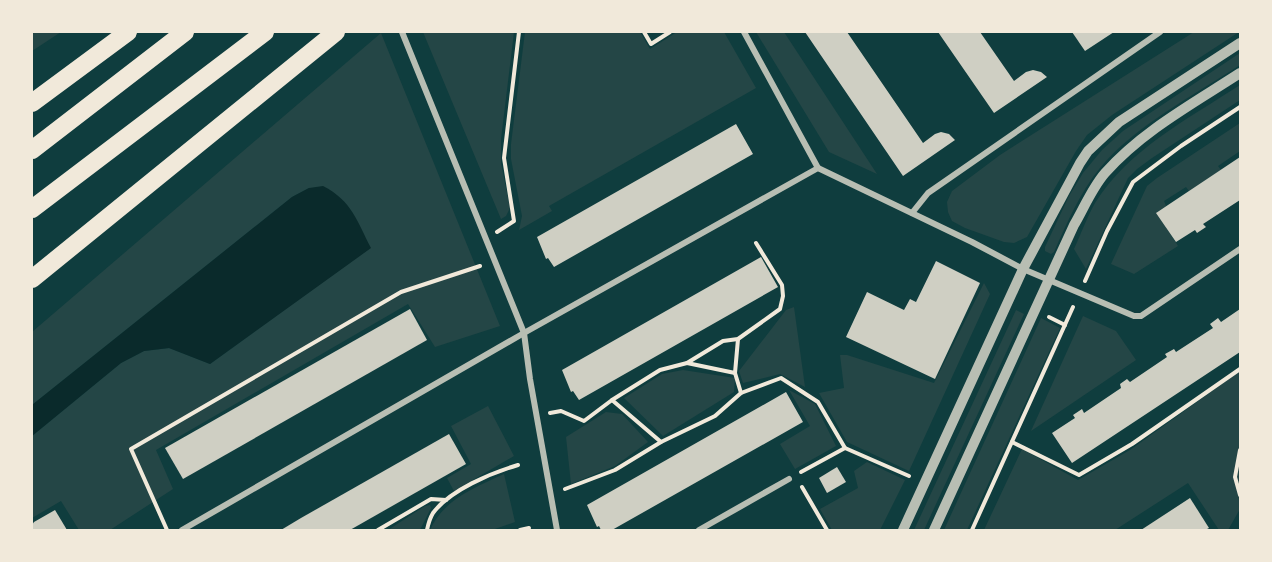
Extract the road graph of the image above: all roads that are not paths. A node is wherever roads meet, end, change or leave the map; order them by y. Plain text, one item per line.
1 (128, 32) edge
2 (185, 32) edge
3 (265, 32) edge
4 (336, 32) edge
5 (402, 32) edge
6 (744, 32) edge
7 (1160, 32) edge
8 (1240, 43) edge
9 (1240, 74) edge
10 (32, 103) edge
11 (32, 150) edge
12 (818, 168) junction
13 (32, 209) edge
14 (912, 213) junction
15 (1240, 249) edge
16 (1023, 269) junction
17 (32, 279) edge
18 (1049, 281) junction
19 (524, 333) junction
20 (789, 478) road end
21 (182, 531) edge
22 (557, 531) edge
23 (699, 531) edge
24 (903, 531) edge
25 (934, 531) edge

1 - 10 highway
2 - 11 highway
3 - 13 highway
4 - 17 highway
5 - 19 street
6 - 12 street
7 - 14 street
8 - 16 street
9 - 18 street
12 - 14 street
12 - 19 street
14 - 16 street
15 - 18 street
16 - 18 street
16 - 24 street
18 - 25 street
19 - 21 street
19 - 22 street
20 - 23 street

